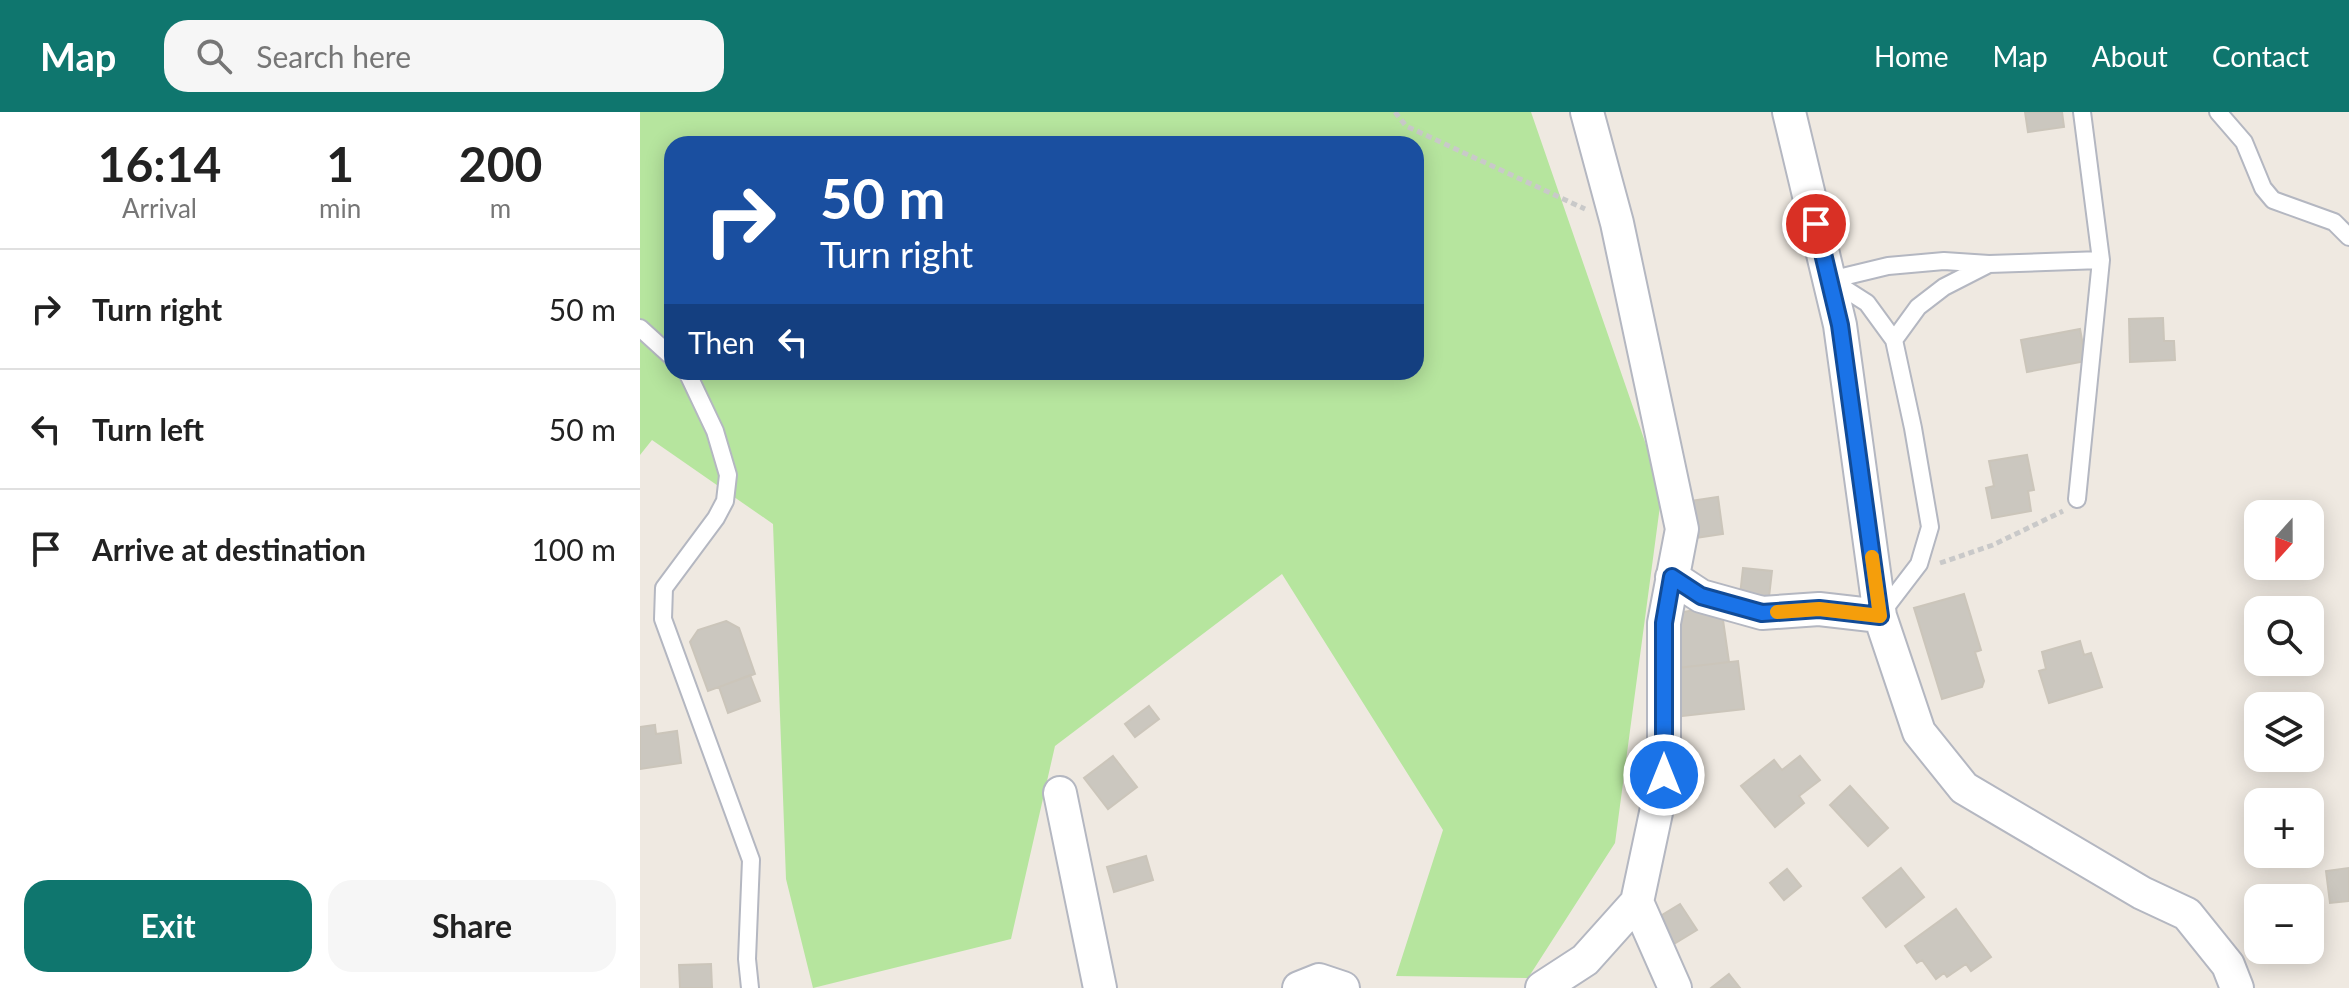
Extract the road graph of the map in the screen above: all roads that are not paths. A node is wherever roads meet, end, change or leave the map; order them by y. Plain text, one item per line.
1 (1587, 112) edge
2 (1789, 112) edge
3 (2082, 112) edge
4 (2218, 112) edge
5 (2349, 237) edge
6 (2101, 260) junction
7 (1989, 264) junction
8 (1830, 280) junction
9 (640, 328) edge
10 (1894, 340) junction
11 (664, 350) edge
12 (691, 380) edge
13 (2077, 499) road end
14 (1672, 577) junction
15 (1880, 616) junction
16 (1060, 793) dead end
17 (1637, 902) junction
18 (750, 988) edge
19 (1100, 988) edge
20 (1299, 988) edge
21 (1343, 988) edge
22 (1542, 988) edge
23 (1675, 988) edge
24 (2237, 988) edge

1 - 14 street
2 - 8 street
3 - 6 lane
4 - 5 lane
6 - 7 lane
6 - 13 lane
7 - 8 lane
7 - 10 lane
8 - 10 lane
8 - 15 street
9 - 11 lane
10 - 15 lane
12 - 18 lane
14 - 15 street
14 - 17 street
15 - 24 street
16 - 19 street
17 - 22 street
17 - 23 street
20 - 21 street

